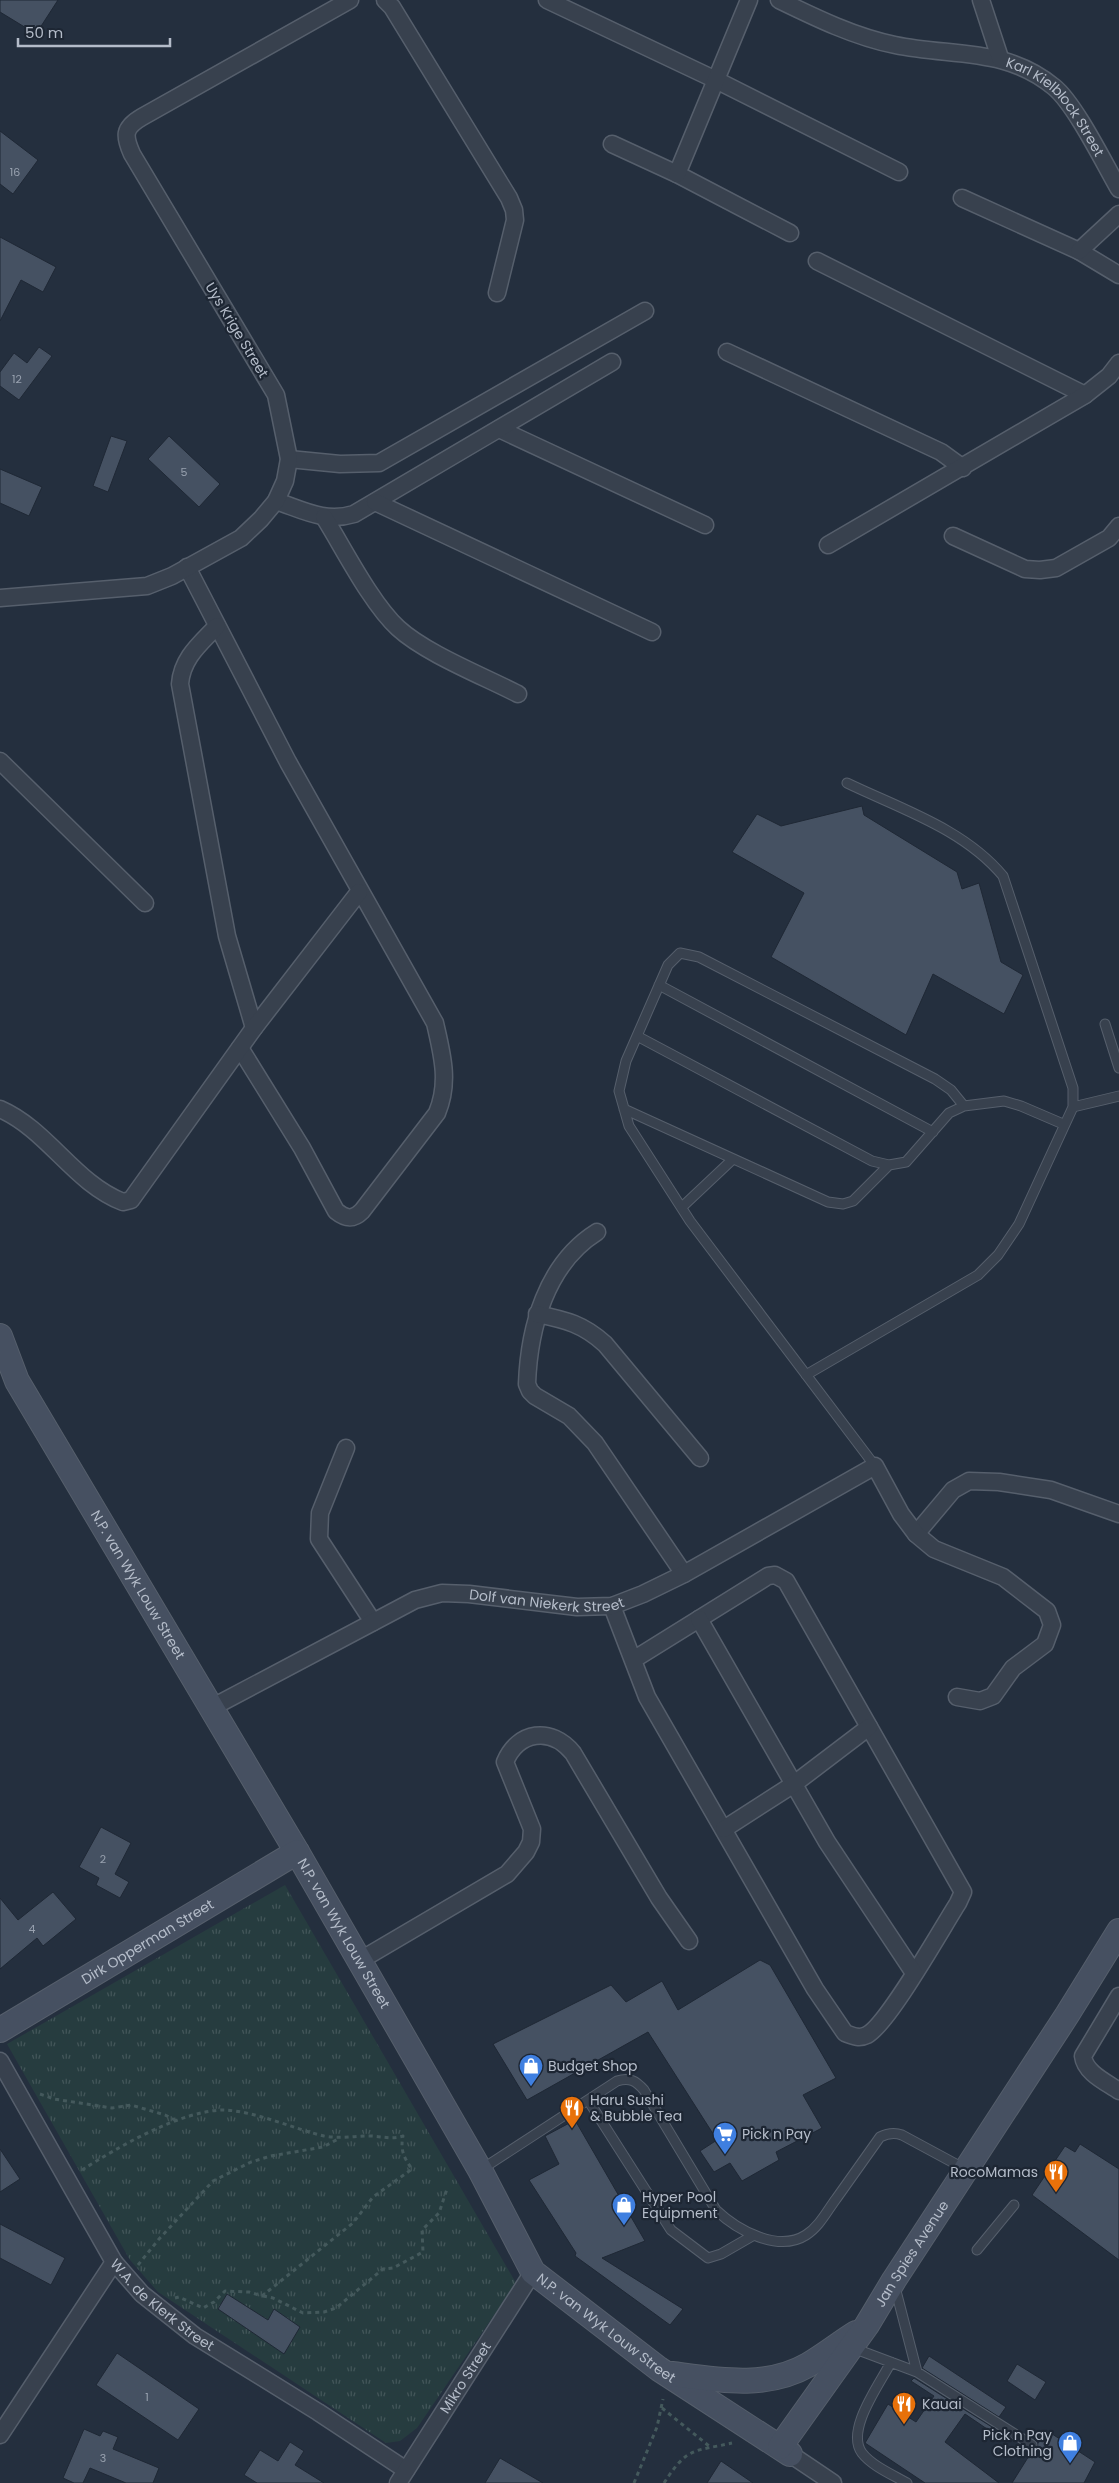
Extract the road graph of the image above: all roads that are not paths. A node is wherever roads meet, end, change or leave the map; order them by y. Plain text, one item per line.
1 (350, 0) edge
2 (385, 0) edge
3 (547, 0) edge
4 (749, 0) edge
5 (779, 0) edge
6 (981, 0) edge
7 (1000, 58) junction
8 (716, 80) junction
9 (612, 144) dead end
10 (899, 172) dead end
11 (677, 174) junction
12 (1119, 189) edge
13 (962, 198) dead end
14 (1119, 214) edge
15 (790, 233) dead end
16 (1079, 252) junction
17 (817, 261) dead end
18 (1119, 275) edge
19 (496, 293) dead end
20 (645, 310) dead end
21 (727, 352) dead end
22 (612, 362) dead end
23 (1119, 363) edge
24 (1085, 395) junction
25 (499, 429) junction
26 (289, 459) junction
27 (963, 468) junction
28 (276, 501) junction
29 (375, 502) junction
30 (324, 517) junction
31 (705, 525) dead end
32 (1119, 526) edge
33 (953, 536) dead end
34 (828, 545) dead end
35 (187, 567) junction
36 (0, 598) edge
37 (217, 626) junction
38 (652, 632) dead end
39 (518, 694) dead end
40 (0, 761) edge
41 (847, 783) dead end
42 (359, 892) junction
43 (145, 903) dead end
44 (659, 986) junction
45 (1105, 1024) dead end
46 (254, 1028) junction
47 (637, 1036) junction
48 (240, 1048) junction
49 (1119, 1068) edge
50 (1119, 1096) edge
51 (964, 1106) junction
52 (1073, 1107) junction
53 (0, 1109) edge
54 (624, 1109) junction
55 (1063, 1124) junction
56 (933, 1132) junction
57 (733, 1159) junction
58 (889, 1165) junction
59 (682, 1207) junction
60 (597, 1232) dead end
61 (537, 1314) junction
62 (0, 1336) edge
63 (806, 1375) junction
64 (346, 1448) dead end
65 (700, 1458) dead end
66 (875, 1466) junction
67 (1119, 1514) edge
68 (916, 1534) junction
69 (684, 1574) junction
70 (612, 1606) junction
71 (699, 1619) junction
72 (373, 1622) junction
73 (633, 1660) junction
74 (957, 1697) dead end
75 (212, 1708) junction
76 (869, 1727) junction
77 (794, 1784) junction
78 (724, 1829) junction
79 (297, 1852) junction
80 (1119, 1931) edge
81 (689, 1941) dead end
82 (359, 1961) junction
83 (914, 1973) junction
84 (1119, 1996) edge
85 (0, 2030) edge
86 (0, 2061) edge
87 (1119, 2091) edge
88 (588, 2100) junction
89 (480, 2170) junction
90 (967, 2170) junction
91 (1014, 2205) dead end
92 (754, 2235) junction
93 (977, 2250) dead end
94 (114, 2262) junction
95 (533, 2272) junction
96 (894, 2280) junction
97 (867, 2326) junction
98 (852, 2348) junction
99 (891, 2362) junction
100 (659, 2369) junction
101 (917, 2372) junction
102 (0, 2435) edge
103 (1032, 2445) dead end
104 (785, 2450) junction
105 (402, 2477) edge
106 (833, 2483) edge
107 (907, 2483) edge

1 - 26 street, Uys Krige Street
2 - 19 street
3 - 8 street
4 - 8 street
5 - 7 street, Karl Kielblock Street
6 - 7 street
7 - 12 street, Karl Kielblock Street
8 - 10 street
8 - 11 street
9 - 11 street
11 - 15 street
13 - 16 street
14 - 16 street
16 - 18 street
17 - 24 street
20 - 26 street
21 - 27 street
22 - 25 street
23 - 24 street
24 - 27 street
25 - 29 street
25 - 31 street
26 - 28 street, Uys Krige Street
27 - 34 street
28 - 30 street
28 - 35 street, Uys Krige Street
29 - 30 street
29 - 38 street
30 - 39 street
32 - 33 street
35 - 36 street, Uys Krige Street
35 - 37 street
37 - 42 street
37 - 46 street
40 - 43 street
41 - 52 lane
42 - 46 street
42 - 48 street
44 - 47 lane
44 - 51 lane
44 - 56 lane
45 - 49 lane
46 - 48 street
47 - 54 lane
47 - 58 lane
48 - 53 street
50 - 52 lane
51 - 55 lane
51 - 56 lane
52 - 55 lane
54 - 57 lane
54 - 59 lane
55 - 63 lane
56 - 58 lane
57 - 58 lane
57 - 59 lane
59 - 63 lane
60 - 61 street
61 - 65 street
61 - 69 street
62 - 75 street, N.P. van Wyk Louw Street
63 - 66 lane
64 - 72 street
66 - 68 street
66 - 69 street, Dolf van Niekerk Street
67 - 68 street
68 - 74 street
69 - 70 street, Dolf van Niekerk Street
70 - 72 street, Dolf van Niekerk Street
70 - 73 street
71 - 73 street
71 - 76 street
71 - 77 street
72 - 75 street, Dolf van Niekerk Street
73 - 78 street
75 - 79 street, N.P. van Wyk Louw Street
76 - 77 street
76 - 83 street
77 - 78 street
77 - 83 street
78 - 83 street
79 - 82 street, N.P. van Wyk Louw Street
79 - 85 street, Dirk Opperman Street
80 - 90 street, Jan Spies Avenue
81 - 82 street
82 - 89 street, N.P. van Wyk Louw Street
84 - 87 street
86 - 94 street, W.A. de Klerk Street
88 - 89 lane
88 - 92 lane
88 - 92 lane
89 - 95 street, N.P. van Wyk Louw Street
90 - 92 lane
90 - 96 street, Jan Spies Avenue
91 - 93 lane
94 - 102 street
94 - 105 street, W.A. de Klerk Street
95 - 100 street, N.P. van Wyk Louw Street
95 - 105 street, Mikro Street
96 - 97 street, Jan Spies Avenue
96 - 101 lane
97 - 98 street, Jan Spies Avenue
97 - 100 street
98 - 99 lane
98 - 104 street, Jan Spies Avenue
99 - 101 lane
99 - 107 lane
100 - 104 street, N.P. van Wyk Louw Street
101 - 103 lane
104 - 106 street

